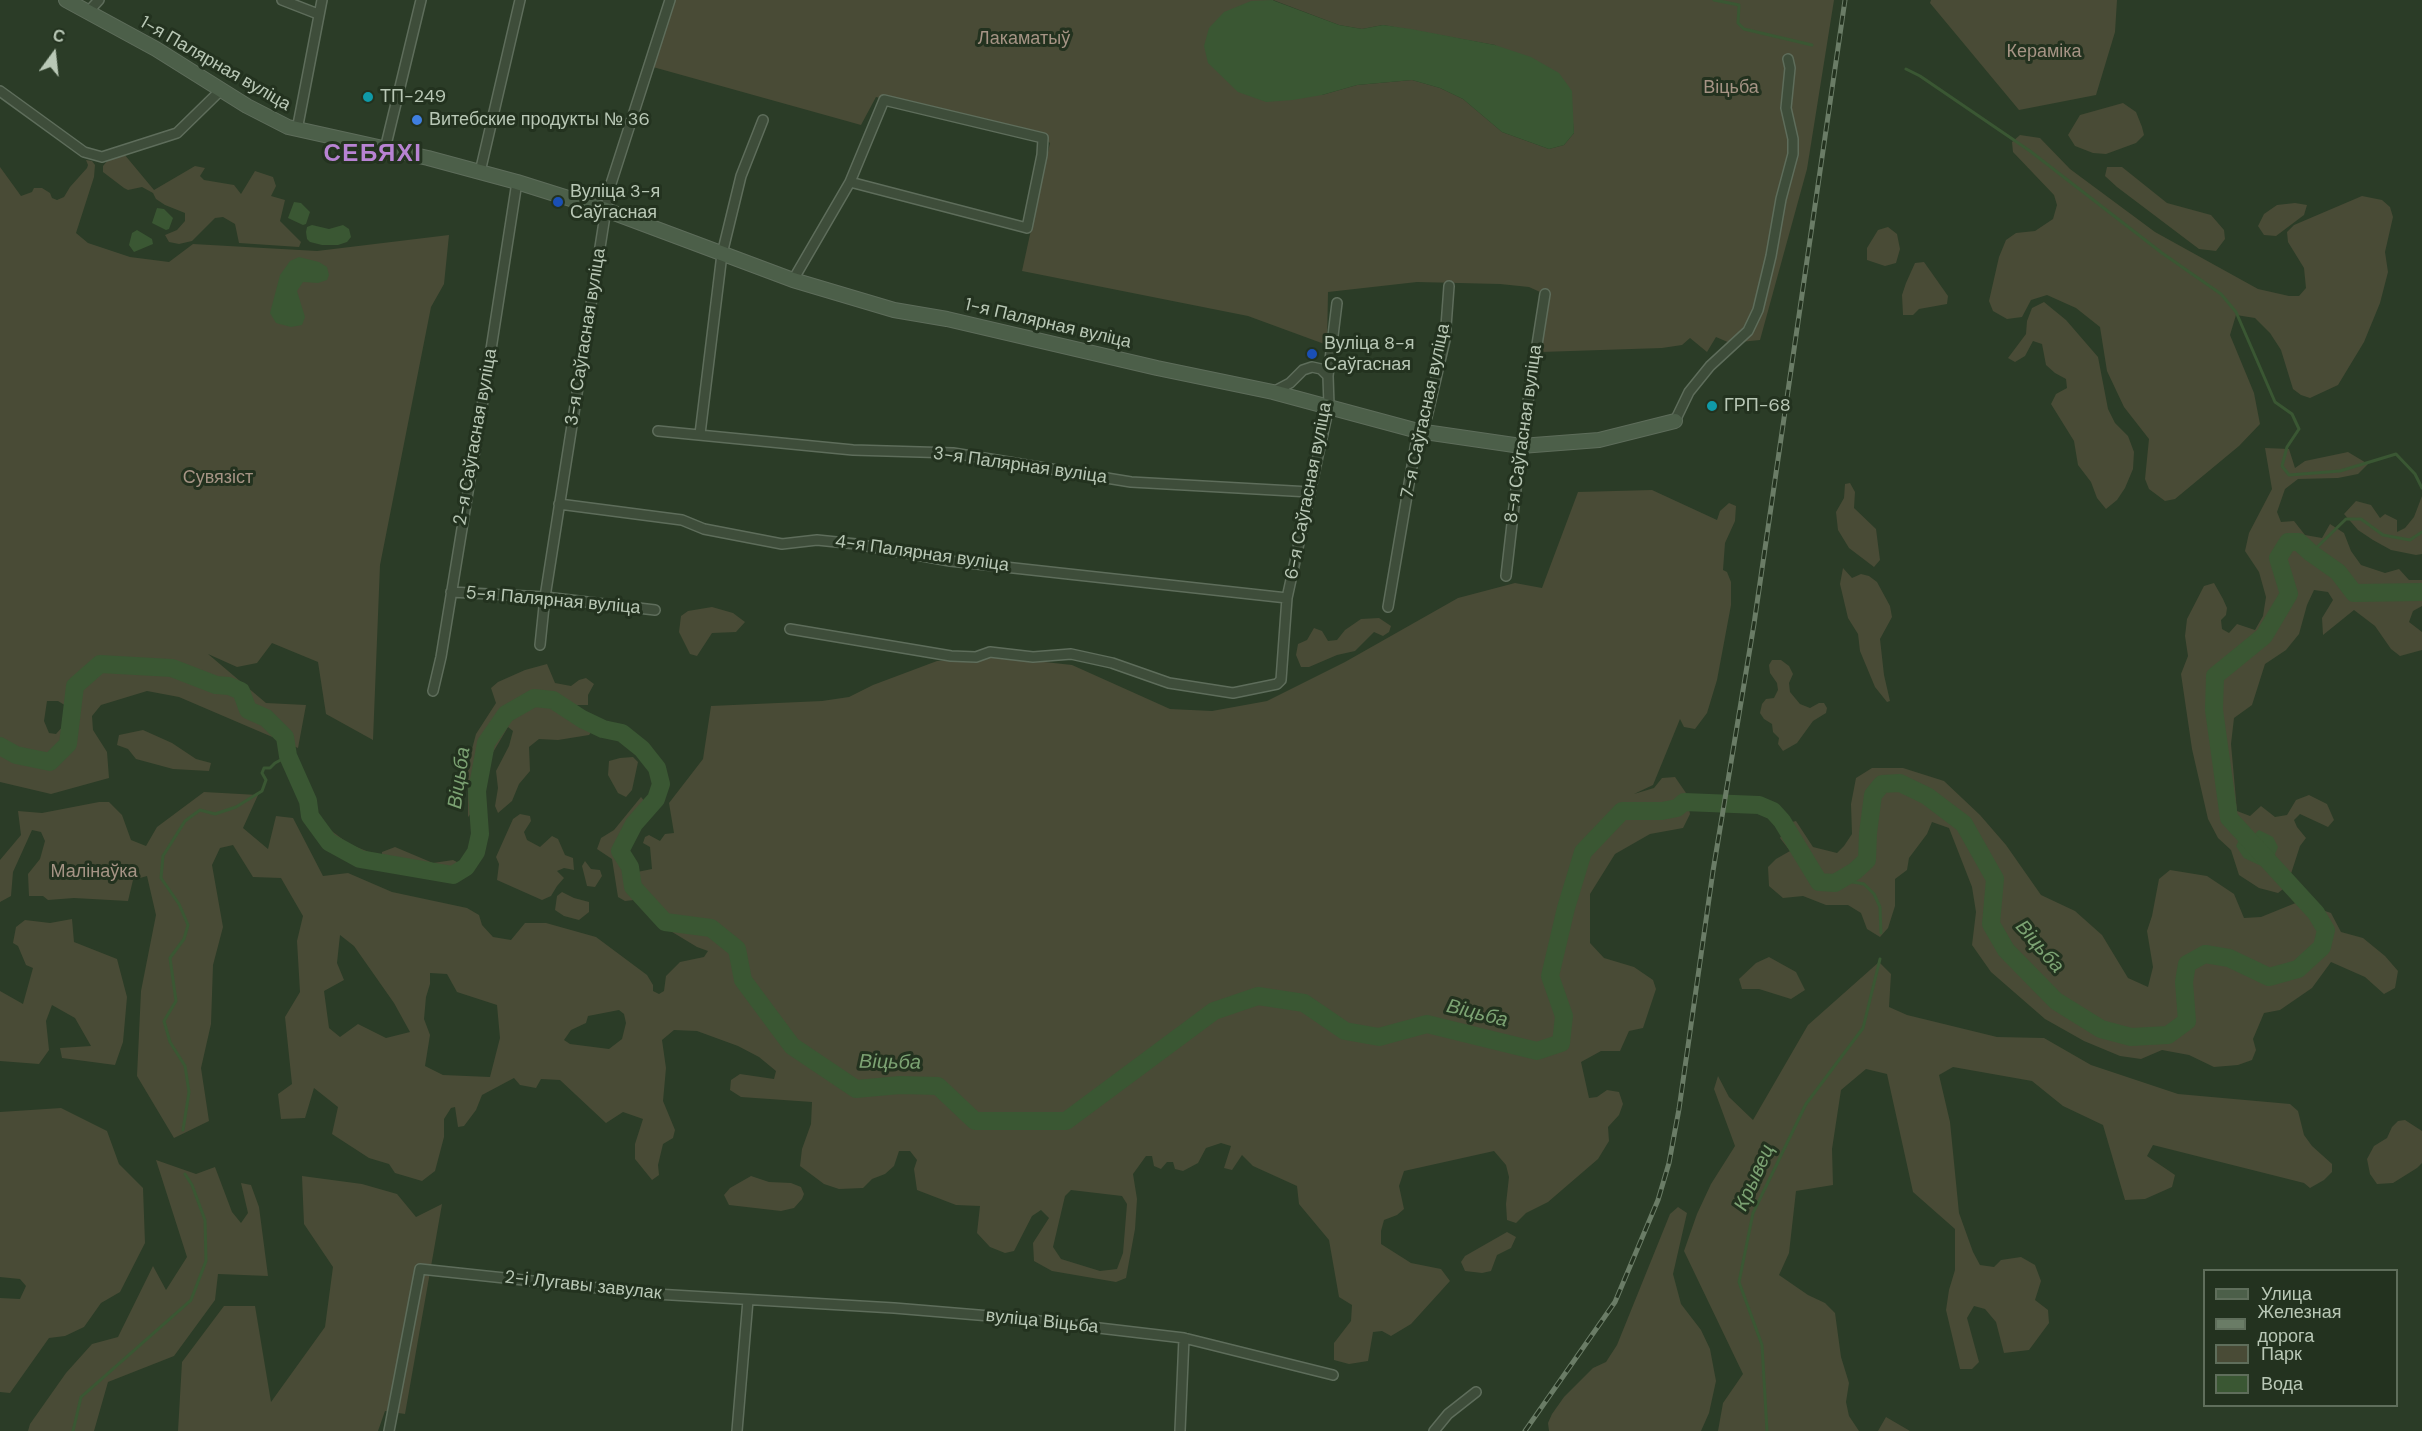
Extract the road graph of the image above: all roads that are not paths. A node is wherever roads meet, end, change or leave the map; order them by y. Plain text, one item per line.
1 (66, 0) edge
2 (99, 0) edge
3 (282, 0) edge
4 (322, 0) edge
5 (421, 0) edge
6 (520, 0) edge
7 (670, 0) edge
8 (88, 12) junction
9 (318, 14) junction
10 (1788, 59) dead end
11 (221, 90) junction
12 (0, 91) edge
13 (763, 120) dead end
14 (297, 130) junction
15 (385, 148) junction
16 (480, 172) junction
17 (517, 182) junction
18 (850, 182) junction
19 (606, 210) junction
20 (722, 254) junction
21 (793, 280) junction
22 (1449, 286) dead end
23 (1545, 294) dead end
24 (1337, 303) dead end
25 (1328, 376) junction
26 (1273, 392) junction
27 (1329, 406) junction
28 (1675, 421) joint
29 (658, 431) dead end
30 (1418, 431) junction
31 (700, 434) junction
32 (1521, 446) junction
33 (1311, 492) junction
34 (559, 504) junction
35 (1506, 576) dead end
36 (451, 592) junction
37 (544, 597) junction
38 (1287, 598) junction
39 (1388, 608) dead end
40 (655, 610) dead end
41 (790, 629) dead end
42 (540, 645) dead end
43 (433, 691) dead end
44 (748, 1300) junction
45 (1184, 1338) junction
46 (1333, 1375) dead end
47 (1476, 1392) dead end
48 (389, 1431) edge
49 (737, 1431) edge
50 (1180, 1431) edge
51 (1434, 1431) edge

1 - 8 street, 1-я Палярная вуліца
2 - 8 street
3 - 9 street
4 - 9 street
5 - 15 street
6 - 16 street
7 - 19 street, 3-я Саўгасная вуліца
8 - 11 street, 1-я Палярная вуліца
9 - 14 street
10 - 28 street, 1-я Палярная вуліца
11 - 12 street
11 - 14 street, 1-я Палярная вуліца
13 - 20 street
14 - 15 street, 1-я Палярная вуліца
15 - 16 street, 1-я Палярная вуліца
16 - 17 street, 1-я Палярная вуліца
17 - 19 street, 1-я Палярная вуліца
17 - 36 street, 2-я Саўгасная вуліца
18 - 18 street
18 - 21 street
19 - 20 street, 1-я Палярная вуліца
19 - 34 street, 3-я Саўгасная вуліца
20 - 21 street, 1-я Палярная вуліца
20 - 31 street
21 - 26 street, 1-я Палярная вуліца
22 - 30 street, 7-я Саўгасная вуліца
23 - 32 street, 8-я Саўгасная вуліца
24 - 25 street, 6-я Саўгасная вуліца
25 - 26 street
25 - 27 street, 6-я Саўгасная вуліца
26 - 27 street, 1-я Палярная вуліца
27 - 30 street, 1-я Палярная вуліца
27 - 33 street, 6-я Саўгасная вуліца
28 - 32 street, 1-я Палярная вуліца
29 - 31 street, 3-я Палярная вуліца
30 - 32 street, 1-я Палярная вуліца
30 - 39 street, 7-я Саўгасная вуліца
31 - 33 street, 3-я Палярная вуліца
32 - 35 street, 8-я Саўгасная вуліца
33 - 38 street, 6-я Саўгасная вуліца
34 - 37 street, 3-я Саўгасная вуліца
34 - 38 street, 4-я Палярная вуліца
36 - 37 street, 5-я Палярная вуліца
36 - 43 street, 2-я Саўгасная вуліца
37 - 40 street, 5-я Палярная вуліца
37 - 42 street, 3-я Саўгасная вуліца
38 - 41 street, 6-я Саўгасная вуліца
44 - 45 street, вуліца Віцьба
44 - 48 street, 2-і Лугавы завулак
44 - 49 street
45 - 46 street, вуліца Віцьба
45 - 50 street
47 - 51 street

